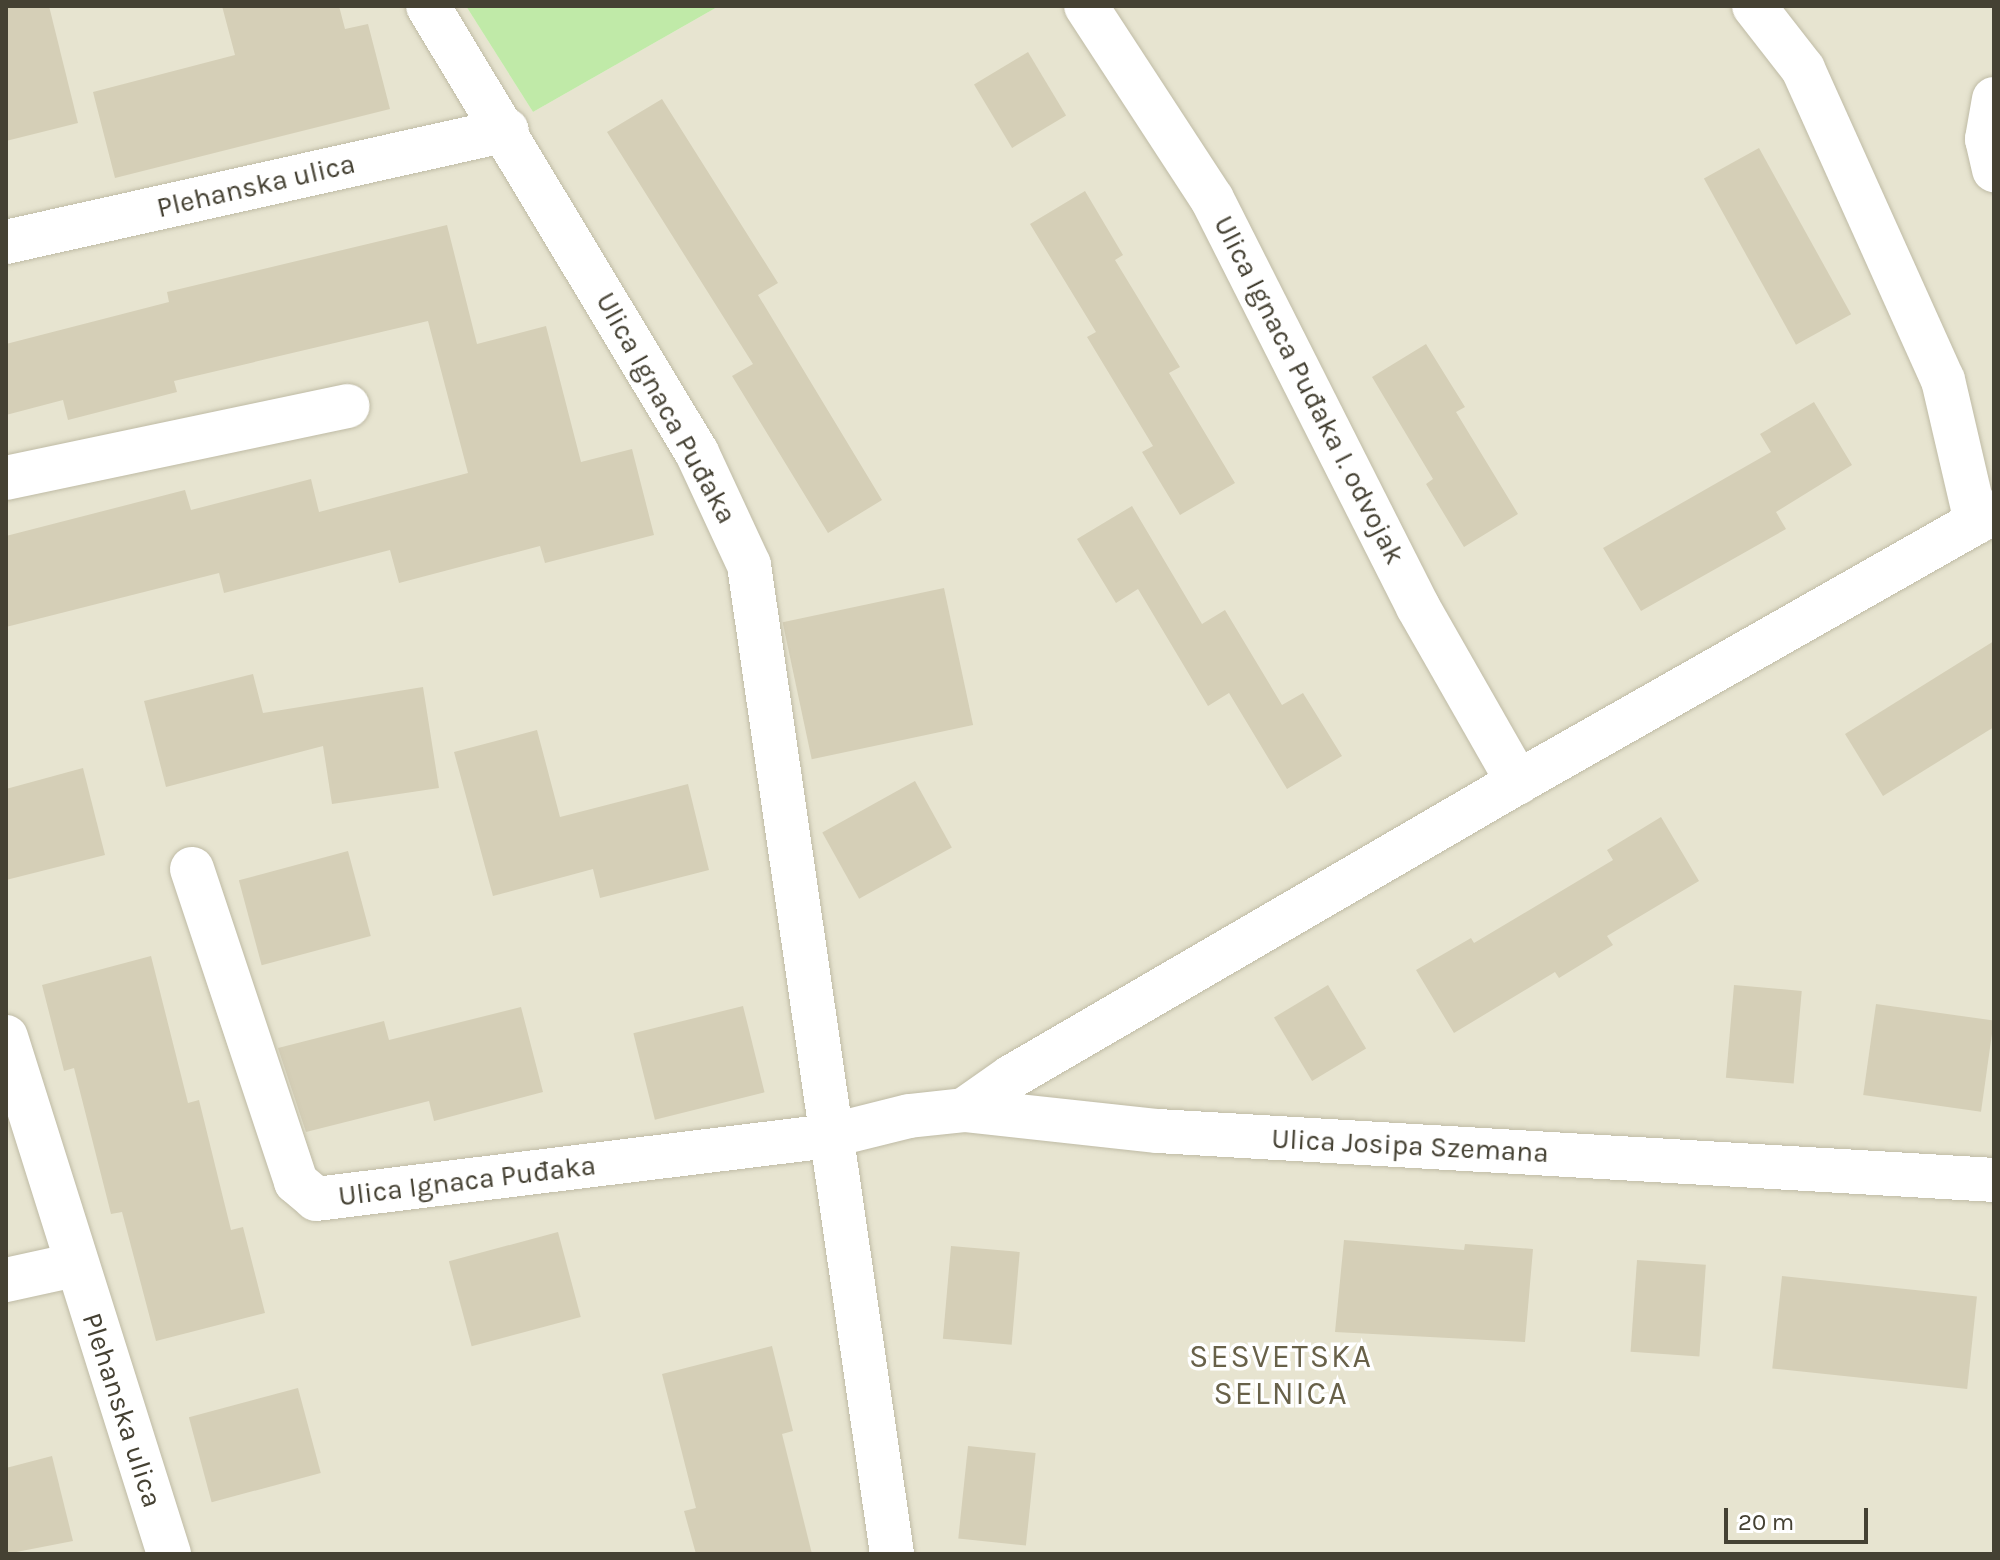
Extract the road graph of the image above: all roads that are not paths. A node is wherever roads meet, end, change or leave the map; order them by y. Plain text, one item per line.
1 (428, 6) edge
2 (1086, 6) edge
3 (1754, 6) edge
4 (1994, 99) edge
5 (507, 130) junction
6 (1994, 170) edge
7 (6, 242) edge
8 (348, 406) dead end
9 (6, 478) edge
10 (1985, 517) edge
11 (1518, 782) junction
12 (192, 869) dead end
13 (6, 1037) edge
14 (964, 1110) junction
15 (829, 1136) junction
16 (1994, 1180) edge
17 (74, 1265) junction
18 (6, 1280) edge
19 (169, 1554) edge
20 (892, 1554) edge

1 - 5 street, Ulica Ignaca Puđaka
2 - 11 street, Ulica Ignaca Puđaka I. odvojak
3 - 10 street
4 - 6 street
5 - 7 street, Plehanska ulica
5 - 15 street, Ulica Ignaca Puđaka
8 - 9 street
10 - 11 street
11 - 14 street
12 - 15 street, Ulica Ignaca Puđaka
13 - 17 street, Plehanska ulica
14 - 15 street, Ulica Josipa Szemana
14 - 16 street, Ulica Josipa Szemana
15 - 20 street, Ulica Ignaca Puđaka
17 - 18 street
17 - 19 street, Plehanska ulica

